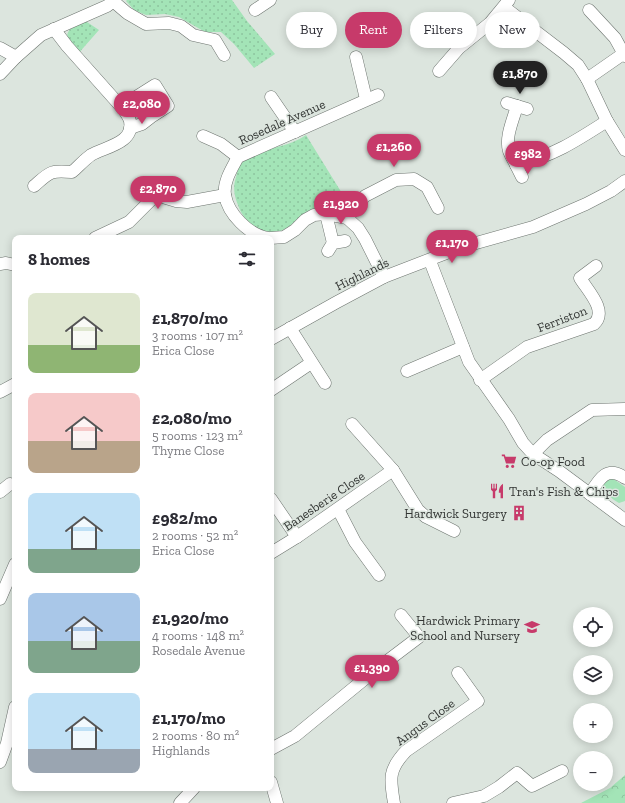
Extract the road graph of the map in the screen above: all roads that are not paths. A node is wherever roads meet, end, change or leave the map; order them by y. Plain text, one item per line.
1 (270, 0) edge
2 (114, 1) edge
3 (506, 4) edge
4 (98, 5) edge
5 (255, 10) dead end
6 (589, 10) dead end
7 (54, 29) junction
8 (0, 48) edge
9 (354, 54) dead end
10 (224, 55) dead end
11 (624, 55) edge
12 (16, 57) junction
13 (439, 71) dead end
14 (0, 74) edge
15 (587, 79) junction
16 (271, 97) dead end
17 (517, 106) dead end
18 (151, 117) dead end
19 (608, 121) junction
20 (130, 128) junction
21 (295, 132) junction
22 (203, 136) dead end
23 (625, 150) edge
24 (238, 156) junction
25 (516, 166) junction
26 (522, 177) dead end
27 (625, 181) edge
28 (149, 184) dead end
29 (34, 186) dead end
30 (156, 195) junction
31 (225, 195) junction
32 (438, 208) dead end
33 (326, 214) junction
34 (347, 218) junction
35 (101, 235) edge
36 (249, 235) edge
37 (274, 238) edge
38 (335, 245) dead end
39 (430, 260) junction
40 (0, 264) edge
41 (12, 264) edge
42 (596, 266) dead end
43 (384, 277) junction
44 (290, 328) junction
45 (274, 337) edge
46 (463, 347) junction
47 (311, 363) junction
48 (407, 371) dead end
49 (480, 380) junction
50 (325, 383) dead end
51 (12, 386) edge
52 (274, 388) edge
53 (0, 392) edge
54 (624, 409) dead end
55 (352, 424) dead end
56 (533, 454) junction
57 (392, 470) junction
58 (625, 478) edge
59 (590, 494) junction
60 (274, 496) edge
61 (338, 509) junction
62 (624, 515) edge
63 (454, 531) dead end
64 (297, 537) junction
65 (274, 551) edge
66 (12, 571) edge
67 (378, 575) dead end
68 (0, 599) edge
69 (401, 615) dead end
70 (458, 673) dead end
71 (12, 720) edge
72 (274, 747) edge
73 (0, 762) edge
74 (562, 771) dead end
75 (191, 791) edge
76 (274, 791) edge
77 (180, 803) edge
78 (277, 803) edge
79 (394, 803) edge
80 (453, 803) edge

1 - 5 street
2 - 4 street
2 - 10 street
3 - 13 street
3 - 15 street
4 - 7 street
6 - 11 street
7 - 12 street
7 - 20 street
8 - 12 street
9 - 21 street, Rosedale Avenue
11 - 15 street
12 - 14 street
15 - 19 street
16 - 21 street
17 - 25 street
18 - 20 street
19 - 23 street
19 - 25 street
20 - 29 street
21 - 24 street, Rosedale Avenue
22 - 24 street
24 - 31 street, Rosedale Avenue
25 - 26 street
27 - 39 street, Highlands
28 - 30 street
30 - 31 street
30 - 35 street
31 - 36 street
32 - 34 street
33 - 34 street
33 - 37 street
33 - 38 street
34 - 43 street
39 - 43 street, Highlands
39 - 46 street
40 - 41 street
42 - 49 street, Ferriston
43 - 44 street, Highlands
44 - 45 street, Highlands
44 - 47 street
46 - 48 street
46 - 49 street
47 - 50 street
47 - 52 street
49 - 56 street
51 - 53 street
54 - 56 street
55 - 57 street
56 - 59 street
57 - 61 street, Banesberie Close
57 - 63 street
58 - 59 street
59 - 62 street
60 - 64 street
61 - 64 street, Banesberie Close
61 - 67 street
64 - 65 street, Banesberie Close
66 - 68 street
69 - 72 street
70 - 79 street, Angus Close
71 - 73 street
74 - 80 street
75 - 77 street
76 - 78 street

